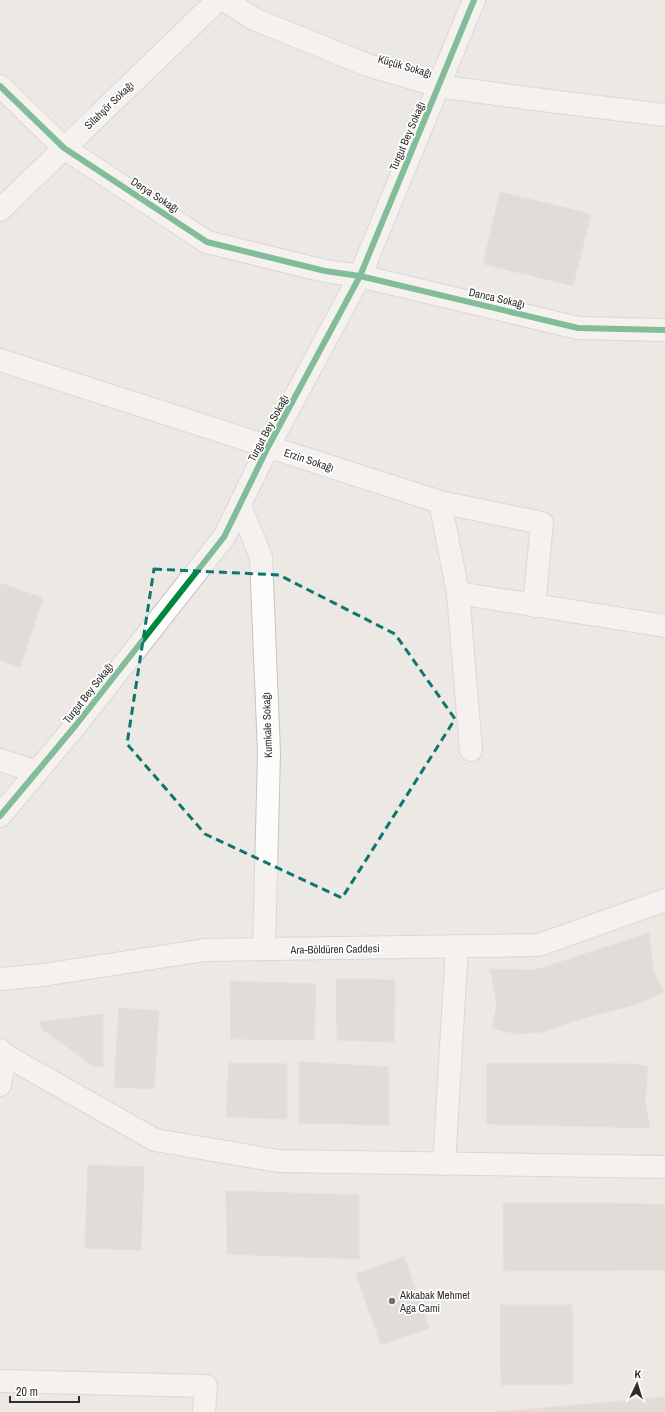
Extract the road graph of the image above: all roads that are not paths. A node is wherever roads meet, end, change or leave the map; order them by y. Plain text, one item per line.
1 (218, 0) edge
2 (224, 0) edge
3 (474, 0) edge
4 (0, 86) edge
5 (439, 86) junction
6 (665, 115) edge
7 (64, 148) junction
8 (0, 210) edge
9 (325, 271) joint
10 (360, 276) junction
11 (665, 330) edge
12 (0, 360) edge
13 (268, 447) junction
14 (440, 502) junction
15 (240, 506) junction
16 (458, 593) junction
17 (534, 606) junction
18 (665, 626) edge
19 (471, 750) dead end
20 (0, 760) edge
21 (37, 772) junction
22 (0, 816) edge
23 (665, 900) edge
24 (457, 947) junction
25 (264, 950) junction
26 (0, 979) edge
27 (2, 1052) edge
28 (0, 1085) edge
29 (444, 1164) junction
30 (665, 1167) edge
31 (0, 1381) edge
32 (204, 1412) edge

1 - 7 street, Silahşör Sokağı
2 - 5 street, Küçük Sokağı
3 - 5 street, Turgut Bey Sokağı
4 - 7 street, Derya Sokağı
5 - 6 street, Küçük Sokağı
5 - 10 street, Turgut Bey Sokağı
7 - 8 street, Silahşör Sokağı
7 - 9 street, Derya Sokağı
9 - 10 street, Darıca Sokağı
10 - 11 street, Darıca Sokağı
10 - 13 street, Turgut Bey Sokağı
12 - 13 street, Erzin Sokağı
13 - 14 street, Erzin Sokağı
13 - 15 street, Turgut Bey Sokağı
14 - 16 street
14 - 17 street, Erzin Sokağı
15 - 21 street, Turgut Bey Sokağı
15 - 25 street, Kumkale Sokağı
16 - 17 street
16 - 19 street
17 - 18 street
20 - 21 street
21 - 22 street, Turgut Bey Sokağı
23 - 24 street, Ara-Böldüren Caddesi
24 - 25 street, Ara-Böldüren Caddesi
24 - 29 street
25 - 26 street, Ara-Böldüren Caddesi
27 - 28 street
27 - 29 street
29 - 30 street
31 - 32 street

